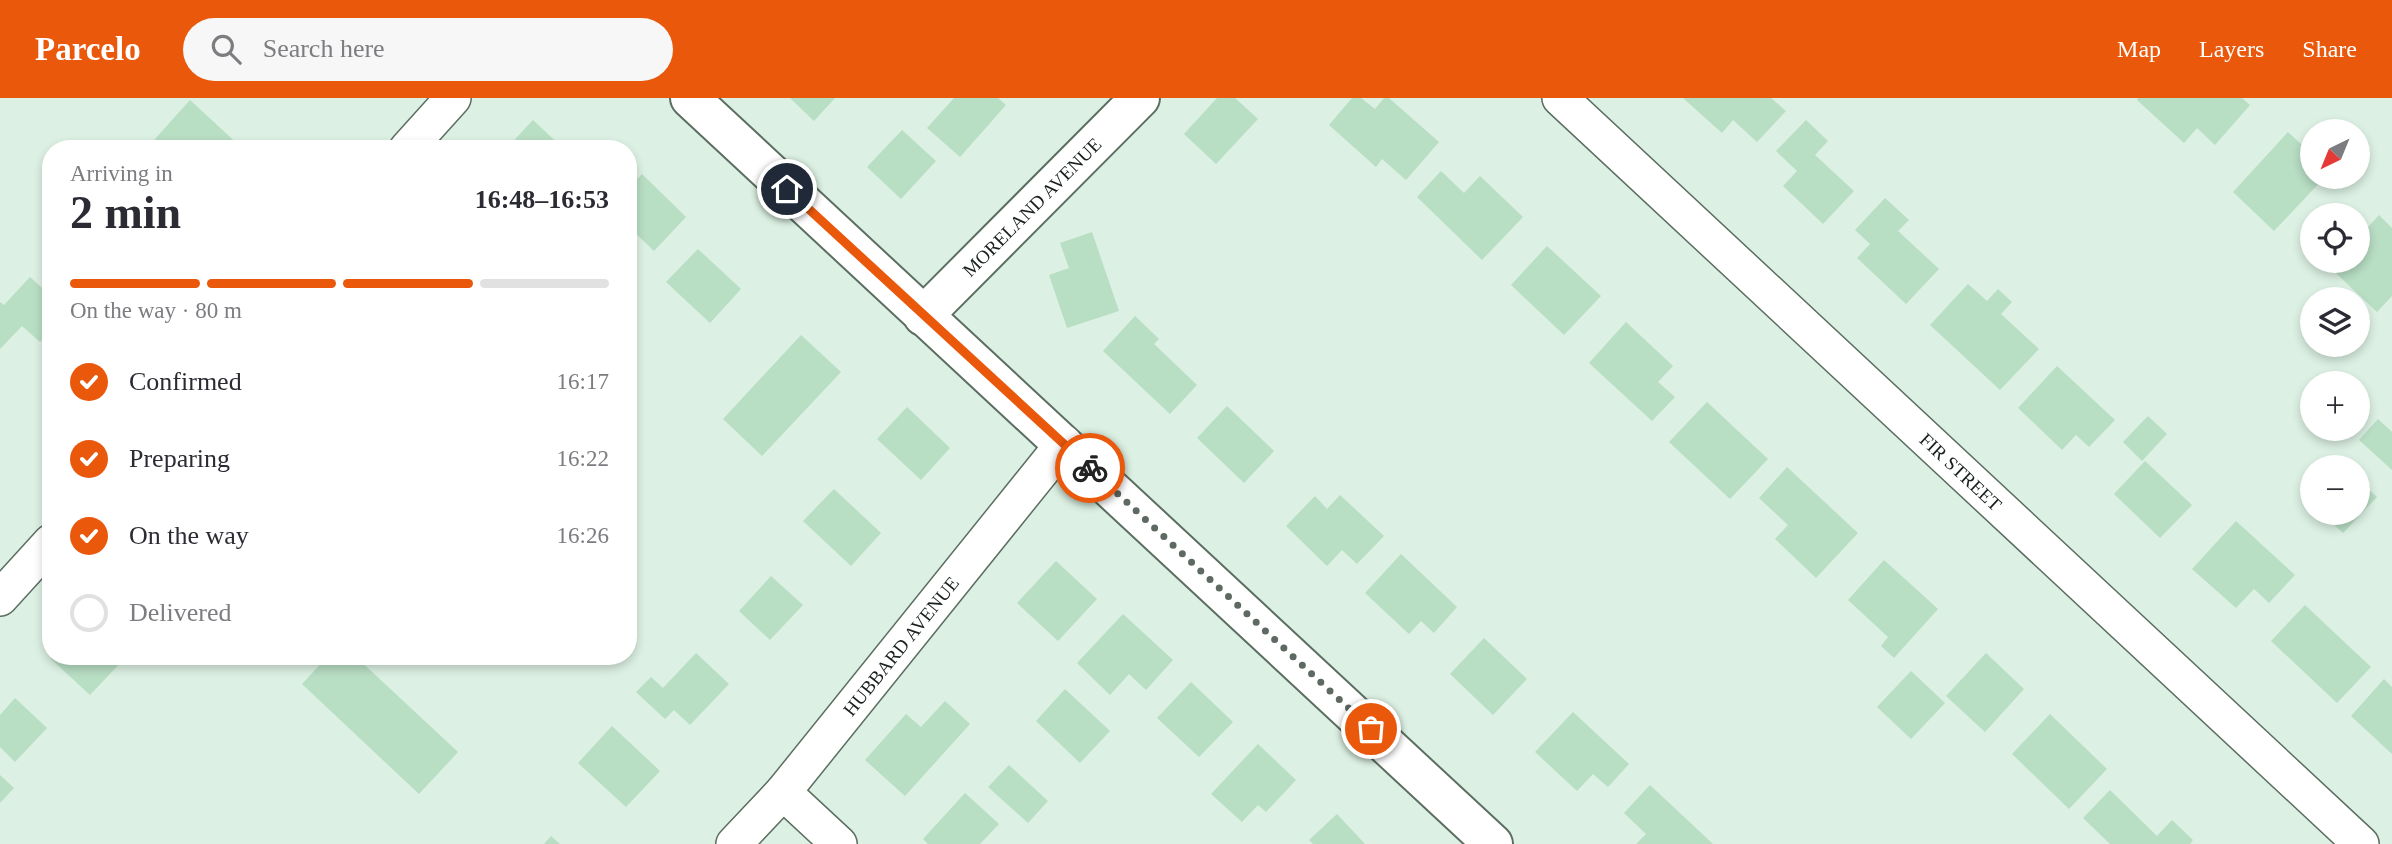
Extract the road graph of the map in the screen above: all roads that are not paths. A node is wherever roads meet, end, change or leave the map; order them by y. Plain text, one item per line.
1 (453, 98) edge
2 (690, 98) edge
3 (1140, 98) edge
4 (1560, 98) edge
5 (415, 140) edge
6 (923, 316) junction
7 (1064, 443) junction
8 (42, 552) edge
9 (0, 598) edge
10 (783, 792) junction
11 (734, 844) edge
12 (839, 844) edge
13 (1493, 844) edge
14 (2361, 844) edge

1 - 5 street
2 - 6 street
3 - 6 street, MORELAND AVENUE
4 - 14 street, FIR STREET
6 - 7 street
7 - 10 street, HUBBARD AVENUE
7 - 13 street
8 - 9 street
10 - 11 street, HUBBARD AVENUE
10 - 12 street

